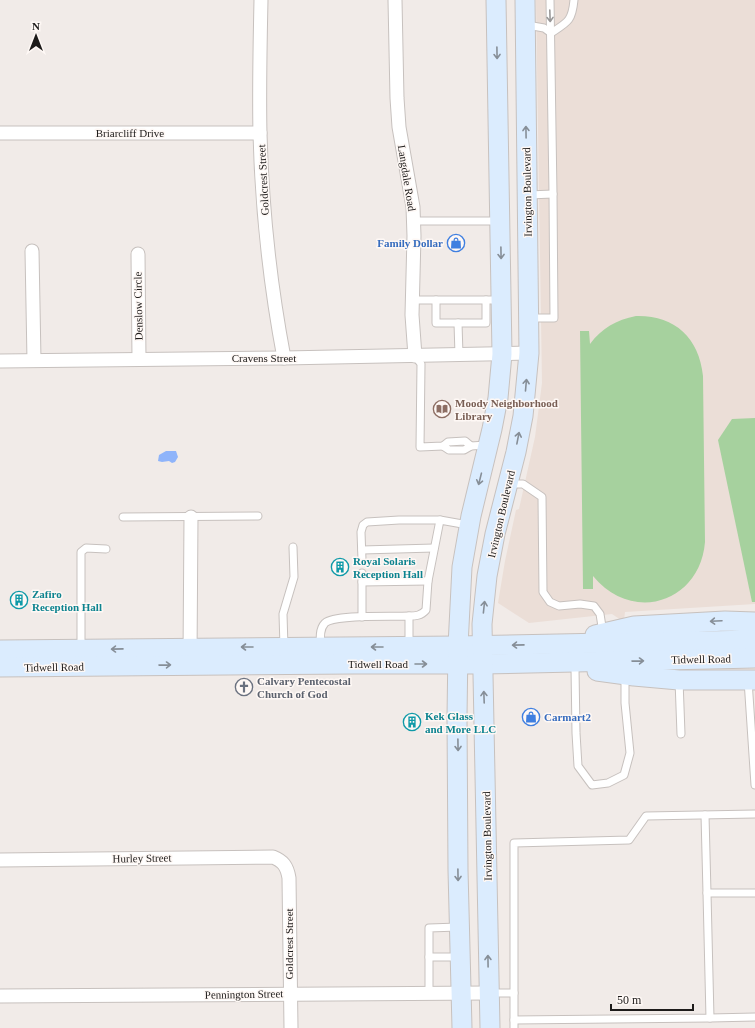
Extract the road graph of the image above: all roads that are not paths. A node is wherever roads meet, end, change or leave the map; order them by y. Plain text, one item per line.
1 (261, 0) edge
2 (395, 0) edge
3 (496, 0) edge
4 (525, 0) edge
5 (550, 0) edge
6 (574, 0) edge
7 (525, 25) junction
8 (496, 28) junction
9 (551, 33) junction
10 (0, 133) edge
11 (260, 133) junction
12 (500, 191) junction
13 (527, 193) junction
14 (554, 194) junction
15 (414, 221) junction
16 (500, 221) junction
17 (32, 251) dead end
18 (138, 254) dead end
19 (413, 300) junction
20 (436, 300) junction
21 (494, 300) junction
22 (528, 318) junction
23 (458, 323) junction
24 (529, 353) junction
25 (502, 354) junction
26 (459, 355) junction
27 (415, 356) junction
28 (284, 358) junction
29 (139, 359) junction
30 (34, 360) junction
31 (0, 361) edge
32 (498, 398) junction
33 (480, 446) junction
34 (507, 484) junction
35 (258, 516) dead end
36 (123, 517) dead end
37 (191, 517) junction
38 (440, 520) junction
39 (470, 525) junction
40 (293, 547) dead end
41 (434, 548) junction
42 (106, 549) dead end
43 (362, 550) junction
44 (362, 560) dead end
45 (362, 573) dead end
46 (428, 581) junction
47 (362, 582) junction
48 (408, 616) junction
49 (362, 617) junction
50 (755, 622) edge
51 (604, 633) junction
52 (755, 640) edge
53 (552, 644) junction
54 (410, 646) junction
55 (483, 646) junction
56 (284, 647) junction
57 (81, 649) junction
58 (0, 650) edge
59 (315, 653) junction
60 (458, 655) junction
61 (190, 656) junction
62 (755, 658) edge
63 (543, 663) junction
64 (484, 664) junction
65 (0, 668) edge
66 (575, 668) junction
67 (625, 675) junction
68 (679, 680) junction
69 (751, 680) edge
70 (682, 734) dead end
71 (755, 785) edge
72 (755, 814) edge
73 (704, 815) junction
74 (487, 827) junction
75 (459, 829) junction
76 (0, 860) edge
77 (282, 861) joint
78 (707, 893) junction
79 (755, 893) edge
80 (460, 927) junction
81 (429, 957) junction
82 (460, 957) junction
83 (430, 993) junction
84 (461, 993) junction
85 (489, 993) junction
86 (514, 993) junction
87 (290, 994) junction
88 (0, 996) edge
89 (755, 1017) edge
90 (710, 1018) junction
91 (514, 1020) junction
92 (291, 1028) edge
93 (462, 1028) edge
94 (490, 1028) edge
95 (514, 1028) edge

1 - 11 street, Goldcrest Street
2 - 15 street, Langdale Road
3 - 8 main road
4 - 7 main road, Irvington Boulevard
5 -> 9 lane
6 - 9 lane
7 - 8 main road
7 - 9 lane
13 -> 7 main road, Irvington Boulevard
8 -> 12 main road
9 - 14 lane
10 - 11 street, Briarcliff Drive
11 - 28 street, Goldcrest Street
12 - 13 main road
12 - 16 main road
13 - 14 lane
13 - 22 main road, Irvington Boulevard
14 - 22 lane
15 - 16 lane
15 - 19 street, Langdale Road
16 -> 21 main road
17 - 30 street
18 - 29 street, Denslow Circle
19 - 20 lane
19 - 27 street, Langdale Road
20 - 21 lane
20 - 23 lane
21 - 23 lane
21 - 25 main road
22 - 24 main road, Irvington Boulevard
23 - 26 lane
24 - 25 street, Cravens Street
34 -> 24 main road, Irvington Boulevard
25 - 26 street, Cravens Street
25 - 32 main road
26 - 27 street, Cravens Street
27 - 28 street, Cravens Street
27 - 33 lane
28 - 29 street, Cravens Street
29 - 30 street, Cravens Street
30 - 31 street, Cravens Street
32 - 33 main road
32 - 34 main road
33 -> 39 main road
34 - 51 lane
55 -> 34 main road, Irvington Boulevard
35 - 37 lane
36 - 37 lane
37 - 61 street
38 - 39 lane
38 - 41 lane
38 - 43 lane
39 - 60 main road
40 - 56 lane
41 - 43 lane
41 - 46 lane
42 - 57 lane
43 - 44 lane
45 - 47 lane
46 - 47 lane
46 - 48 lane
47 - 49 lane
48 - 49 lane
48 - 54 lane
49 - 59 lane
50 -> 51 main road
51 - 53 main road
52 - 53 main road, Tidwell Road
53 -> 55 main road, Tidwell Road
54 -> 59 main road, Tidwell Road
54 - 60 main road, Tidwell Road
55 - 60 main road, Tidwell Road
55 - 64 main road, Irvington Boulevard
56 - 59 main road, Tidwell Road
56 -> 61 main road, Tidwell Road
57 - 58 main road, Tidwell Road
61 -> 57 main road, Tidwell Road
59 -> 60 main road, Tidwell Road
59 - 61 main road, Tidwell Road
60 - 64 main road, Tidwell Road
60 -> 75 main road
65 -> 61 main road, Tidwell Road
63 -> 62 main road, Tidwell Road
63 - 64 main road, Tidwell Road
63 - 66 main road
74 -> 64 main road, Irvington Boulevard
66 - 67 main road
66 - 67 lane
67 - 68 main road
68 - 69 main road
68 - 70 lane
69 - 71 lane
72 - 73 lane
73 - 78 lane
73 - 86 lane
74 - 75 main road
85 -> 74 main road, Irvington Boulevard
75 -> 80 main road
76 - 77 street, Hurley Street
77 - 87 street, Goldcrest Street
78 - 79 lane
78 - 90 lane
80 - 81 lane
80 - 82 main road
81 - 82 lane
81 - 83 lane
82 - 84 main road
83 - 84 street, Pennington Street
83 - 87 street, Pennington Street
84 - 85 street, Pennington Street
84 - 93 main road
85 - 86 lane
85 - 94 main road, Irvington Boulevard
86 - 91 lane
87 - 88 street, Pennington Street
87 - 92 street, Goldcrest Street
89 - 90 lane
90 - 91 lane
91 - 95 lane

